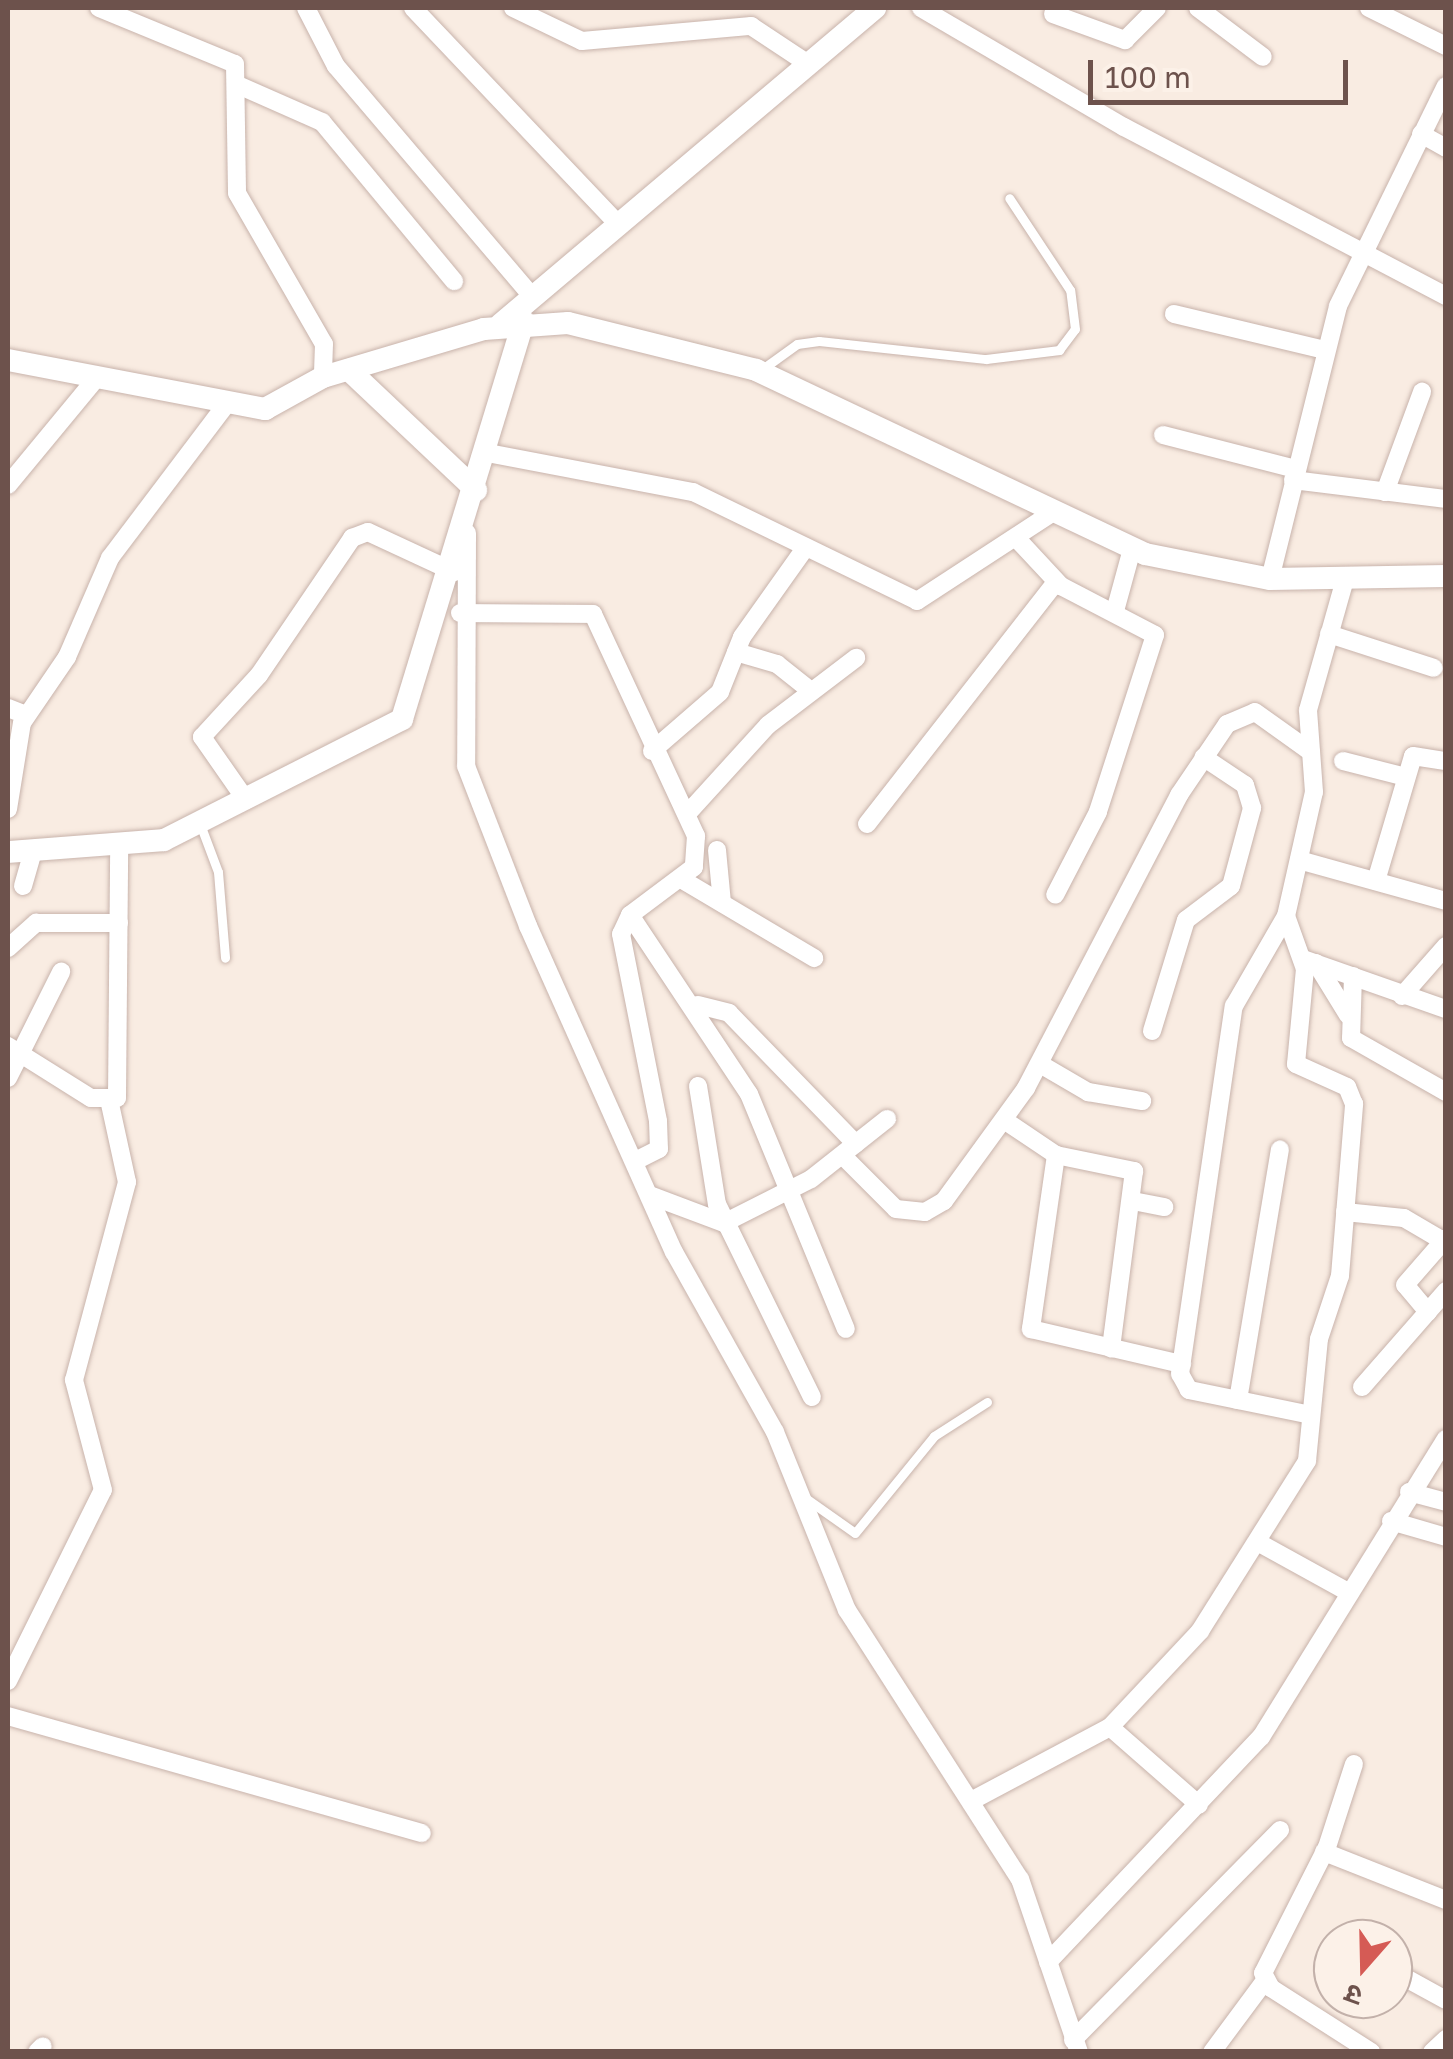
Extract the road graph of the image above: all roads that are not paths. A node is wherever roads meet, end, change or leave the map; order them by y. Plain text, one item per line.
1 (99, 8) edge
2 (306, 8) edge
3 (413, 8) edge
4 (513, 8) edge
5 (875, 8) edge
6 (921, 8) edge
7 (1157, 8) edge
8 (1198, 8) edge
9 (1368, 8) edge
10 (1052, 14) dead end
11 (1446, 46) edge
12 (1263, 57) dead end
13 (807, 64) junction
14 (238, 85) junction
15 (1443, 96) edge
16 (1421, 134) junction
17 (1446, 148) edge
18 (1009, 198) dead end
19 (616, 222) junction
20 (1360, 251) junction
21 (454, 281) dead end
22 (532, 296) junction
23 (1446, 296) edge
24 (1174, 314) dead end
25 (524, 321) junction
26 (499, 326) junction
27 (1325, 350) junction
28 (8, 360) edge
29 (349, 370) junction
30 (759, 372) junction
31 (322, 377) junction
32 (94, 381) junction
33 (1422, 392) dead end
34 (225, 406) junction
35 (1163, 435) dead end
36 (488, 453) junction
37 (1294, 475) junction
38 (8, 485) edge
39 (476, 490) junction
40 (1385, 492) junction
41 (1445, 499) edge
42 (1052, 513) junction
43 (466, 532) junction
44 (1019, 541) junction
45 (806, 547) junction
46 (1132, 549) junction
47 (454, 572) junction
48 (1446, 576) edge
49 (1270, 580) junction
50 (1056, 582) junction
51 (1344, 583) junction
52 (1115, 610) junction
53 (460, 613) junction
54 (1329, 634) junction
55 (736, 652) junction
56 (856, 658) dead end
57 (1434, 668) dead end
58 (812, 691) junction
59 (8, 708) edge
60 (26, 715) junction
61 (652, 751) junction
62 (1311, 752) junction
63 (1203, 757) junction
64 (1343, 761) dead end
65 (1446, 761) edge
66 (1406, 777) junction
67 (246, 800) junction
68 (8, 810) edge
69 (686, 814) junction
70 (200, 824) junction
71 (867, 824) dead end
72 (119, 848) junction
73 (717, 850) dead end
74 (33, 851) junction
75 (8, 852) edge
76 (1299, 860) junction
77 (682, 880) junction
78 (1376, 881) junction
79 (23, 886) dead end
80 (1055, 895) dead end
81 (1446, 902) edge
82 (722, 904) junction
83 (630, 916) junction
84 (119, 923) junction
85 (1283, 925) junction
86 (1446, 946) edge
87 (8, 948) edge
88 (225, 958) dead end
89 (814, 958) dead end
90 (1307, 958) junction
91 (60, 972) dead end
92 (1353, 976) junction
93 (1402, 996) junction
94 (698, 1005) junction
95 (1446, 1010) edge
96 (1348, 1015) junction
97 (1152, 1030) dead end
98 (15, 1051) edge
99 (1040, 1064) junction
100 (8, 1078) edge
101 (698, 1086) dead end
102 (1446, 1092) edge
103 (1142, 1101) dead end
104 (110, 1104) junction
105 (886, 1119) dead end
106 (1004, 1120) junction
107 (849, 1149) junction
108 (1280, 1149) dead end
109 (1056, 1156) junction
110 (637, 1160) junction
111 (785, 1194) junction
112 (652, 1196) junction
113 (1133, 1201) junction
114 (1164, 1207) dead end
115 (1345, 1212) junction
116 (724, 1223) junction
117 (1444, 1239) edge
118 (1446, 1291) edge
119 (1428, 1312) junction
120 (846, 1329) dead end
121 (1111, 1350) junction
122 (1182, 1364) junction
123 (1362, 1388) dead end
124 (812, 1398) dead end
125 (1238, 1400) junction
126 (987, 1402) dead end
127 (1312, 1415) junction
128 (1446, 1439) edge
129 (1409, 1492) junction
130 (803, 1497) junction
131 (1446, 1502) edge
132 (1390, 1521) junction
133 (1446, 1537) edge
134 (1262, 1544) junction
135 (1348, 1592) junction
136 (8, 1681) edge
137 (8, 1716) edge
138 (1110, 1727) junction
139 (1354, 1764) dead end
140 (971, 1801) junction
141 (1199, 1805) junction
142 (1280, 1830) dead end
143 (422, 1833) dead end
144 (1324, 1852) junction
145 (1446, 1900) edge
146 (1048, 1962) junction
147 (1264, 1982) junction
148 (1413, 1983) edge
149 (1446, 2000) edge
150 (1446, 2039) edge
151 (1076, 2046) edge
152 (1212, 2052) edge
153 (1371, 2052) edge
154 (1432, 2052) edge

1 - 14 street
2 - 22 street
3 - 19 street
4 - 13 street
5 - 13 street
6 - 20 street
7 - 10 street
8 - 12 street
9 - 11 street
13 - 19 street
14 - 21 street
14 - 31 street
15 - 16 street
16 - 17 street
16 - 20 street
18 - 30 lane
19 - 22 street
20 - 23 street
20 - 27 street
22 - 26 street
24 - 27 street
25 - 26 street
25 - 30 street
25 - 36 street
26 - 29 street
27 - 37 street
28 - 32 street
29 - 31 street
29 - 39 street
30 - 42 street
31 - 34 street
32 - 34 street
32 - 38 street
33 - 40 street
34 - 60 street
35 - 37 street
36 - 39 street
36 - 45 street
37 - 40 street
37 - 49 street
39 - 43 street
40 - 41 street
42 - 44 street
42 - 46 street
43 - 47 street
43 - 53 street
44 - 45 street
44 - 50 street
45 - 55 street
46 - 49 street
46 - 52 street
47 - 67 street
47 - 67 street
48 - 51 street
49 - 51 street
50 - 52 street
50 - 71 street
51 - 54 street
52 - 80 street
53 - 61 street
53 - 110 street
54 - 57 street
54 - 62 street
55 - 58 street
55 - 61 street
56 - 58 street
58 - 69 street
59 - 60 street
60 - 68 street
61 - 69 street
62 - 63 street
62 - 76 street
63 - 97 street
63 - 99 street
64 - 66 street
65 - 66 street
66 - 78 street
67 - 70 street
69 - 77 street
70 - 72 street
70 - 88 lane
72 - 74 street
72 - 84 street
73 - 82 street
74 - 75 street
74 - 79 street
76 - 78 street
76 - 85 street
77 - 82 street
77 - 83 street
78 - 81 street
82 - 89 street
83 - 94 street
83 - 110 street
84 - 87 street
84 - 104 street
85 - 90 street
85 - 122 street
86 - 93 street
90 - 92 street
90 - 96 street
90 - 115 street
91 - 98 street
92 - 93 street
92 - 96 street
93 - 95 street
94 - 107 street
94 - 111 street
96 - 102 street
98 - 100 street
98 - 104 street
99 - 103 street
99 - 106 street
101 - 116 street
104 - 136 street
105 - 107 street
106 - 107 street
106 - 109 street
107 - 111 street
108 - 125 street
109 - 113 street
109 - 121 street
110 - 112 street
111 - 116 street
111 - 120 street
112 - 116 street
112 - 130 street
113 - 114 street
113 - 121 street
115 - 117 street
115 - 127 street
116 - 124 street
117 - 119 street
118 - 119 street
119 - 123 street
121 - 122 street
122 - 125 street
125 - 127 street
126 - 130 lane
127 - 134 street
128 - 129 street
129 - 131 street
129 - 132 street
130 - 140 street
132 - 133 street
132 - 135 street
134 - 135 street
134 - 138 street
135 - 141 street
137 - 143 street
138 - 140 street
138 - 141 street
139 - 144 street
140 - 146 street
141 - 146 street
142 - 151 street
144 - 145 street
144 - 147 street
146 - 151 street
147 - 152 street
147 - 153 street
148 - 149 street
150 - 154 street

